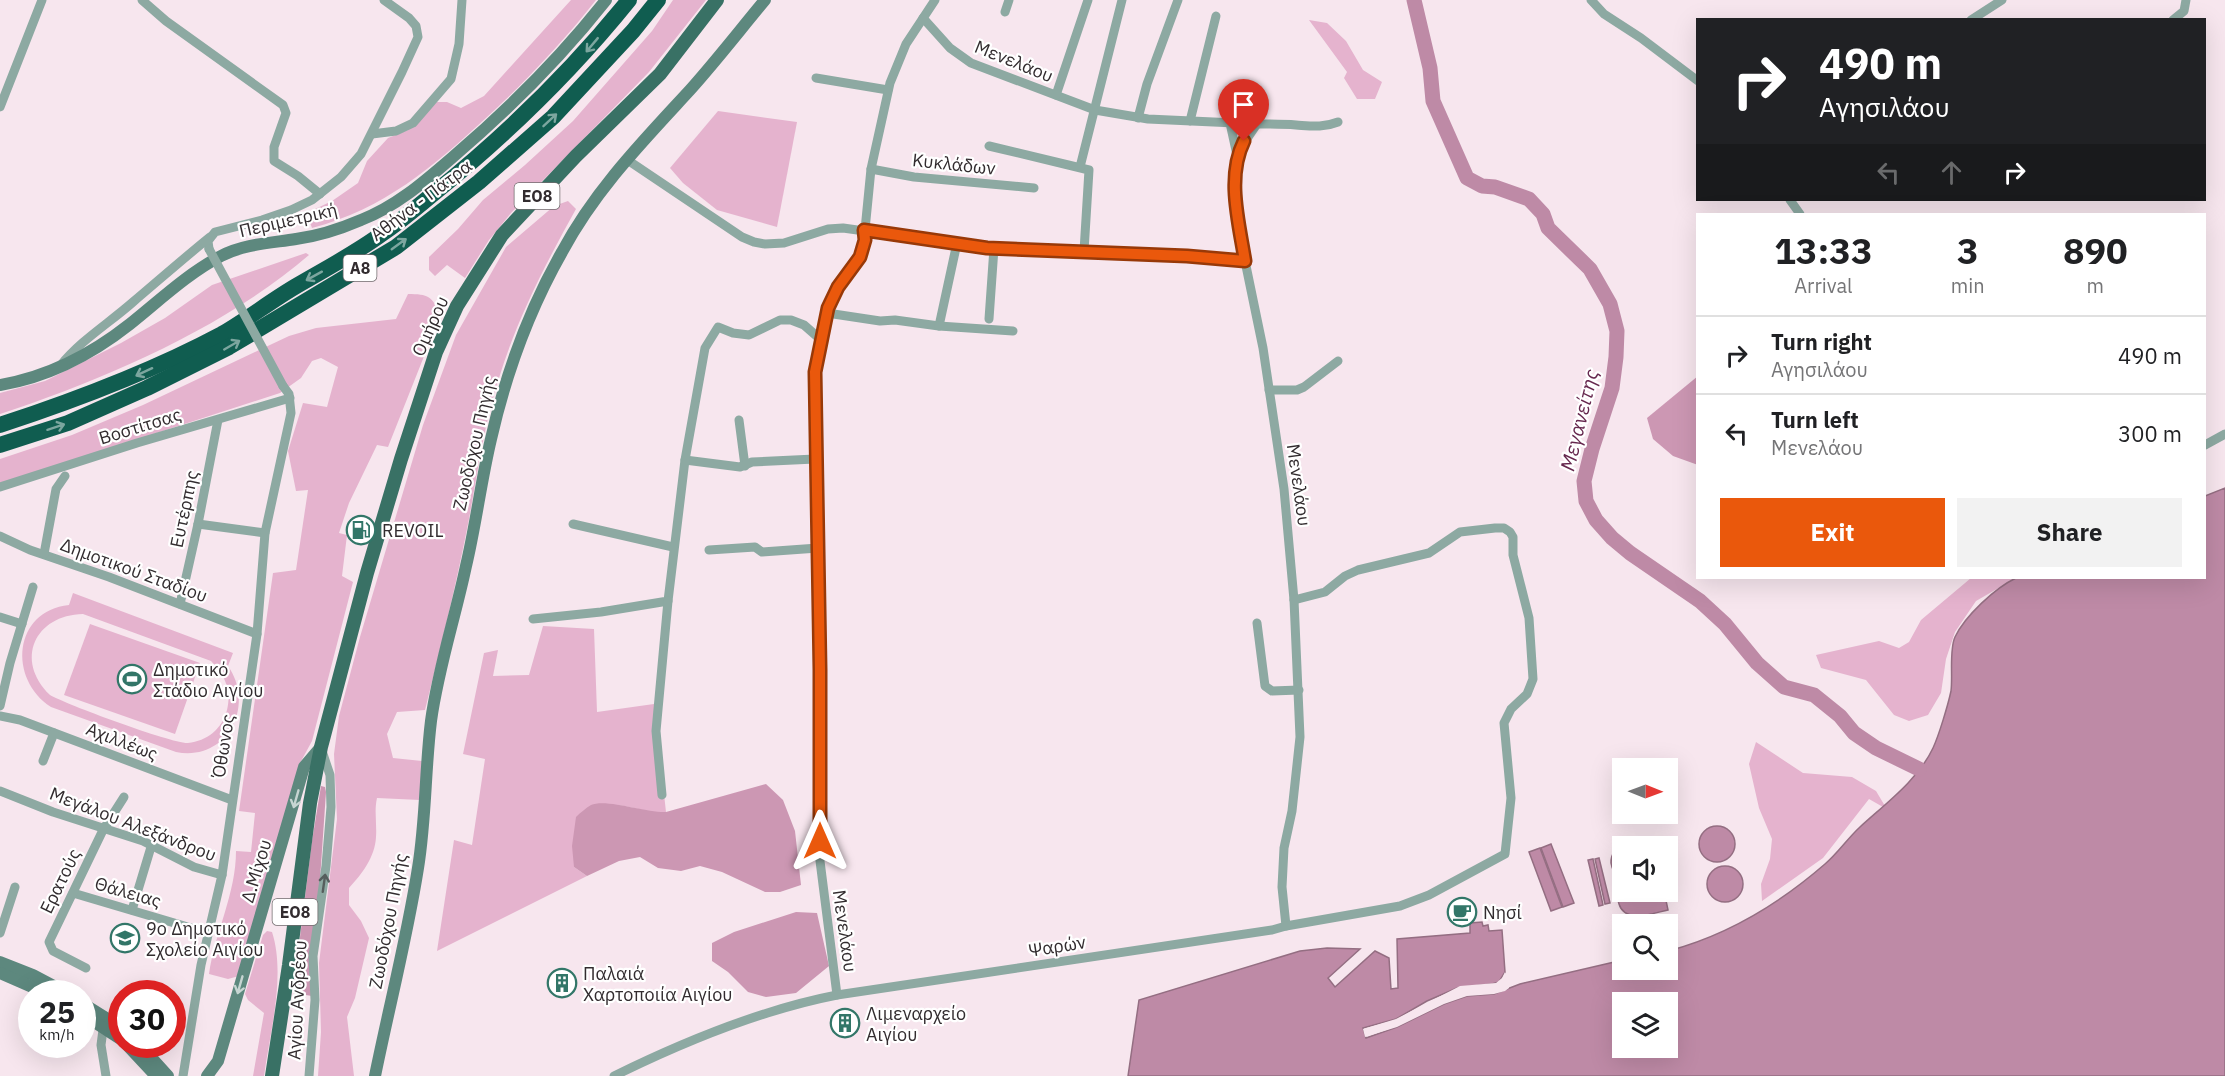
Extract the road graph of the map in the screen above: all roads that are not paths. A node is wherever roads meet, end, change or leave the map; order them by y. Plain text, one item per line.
1 (42, 0) edge
2 (142, 0) edge
3 (384, 0) edge
4 (462, 0) edge
5 (606, 0) edge
6 (629, 0) edge
7 (658, 0) edge
8 (717, 0) edge
9 (765, 0) edge
10 (935, 0) edge
11 (1009, 0) edge
12 (1088, 0) edge
13 (1178, 0) edge
14 (1591, 0) edge
15 (2002, 0) edge
16 (2186, 0) edge
17 (1120, 1) edge
18 (1005, 12) dead end
19 (1216, 16) dead end
20 (923, 18) junction
21 (1974, 18) edge
22 (2175, 18) edge
23 (816, 78) dead end
24 (1696, 79) edge
25 (888, 90) junction
26 (1056, 95) junction
27 (0, 107) edge
28 (1095, 110) junction
29 (1138, 118) junction
30 (1190, 121) junction
31 (1338, 122) dead end
32 (1230, 123) junction
33 (1257, 124) junction
34 (372, 134) junction
35 (989, 146) dead end
36 (1237, 158) junction
37 (626, 159) junction
38 (1080, 167) junction
39 (871, 169) junction
40 (1034, 188) dead end
41 (320, 194) junction
42 (864, 230) junction
43 (210, 237) junction
44 (957, 243) junction
45 (994, 248) junction
46 (1084, 251) junction
47 (1245, 261) junction
48 (827, 312) junction
49 (990, 319) dead end
50 (939, 326) junction
51 (1012, 331) dead end
52 (820, 339) junction
53 (1338, 361) dead end
54 (59, 367) junction
55 (0, 385) edge
56 (1269, 390) junction
57 (290, 398) junction
58 (218, 420) junction
59 (739, 420) dead end
60 (0, 425) edge
61 (2225, 434) edge
62 (2206, 444) edge
63 (0, 445) edge
64 (815, 459) junction
65 (685, 460) junction
66 (745, 466) junction
67 (65, 476) dead end
68 (0, 487) edge
69 (198, 524) junction
70 (573, 524) dead end
71 (265, 533) junction
72 (0, 536) edge
73 (673, 547) junction
74 (818, 548) junction
75 (709, 550) dead end
76 (44, 554) junction
77 (33, 587) dead end
78 (1294, 600) junction
79 (668, 601) junction
80 (180, 604) junction
81 (0, 617) edge
82 (533, 619) dead end
83 (1257, 623) dead end
84 (22, 624) junction
85 (257, 634) junction
86 (0, 660) edge
87 (10, 663) junction
88 (1299, 690) junction
89 (0, 706) edge
90 (0, 716) edge
91 (54, 733) junction
92 (321, 747) junction
93 (43, 761) dead end
94 (0, 791) edge
95 (662, 795) dead end
96 (124, 797) dead end
97 (232, 800) junction
98 (103, 830) junction
99 (151, 847) junction
100 (222, 875) junction
101 (15, 887) dead end
102 (73, 893) junction
103 (132, 910) junction
104 (1286, 926) junction
105 (0, 933) edge
106 (208, 933) junction
107 (0, 962) edge
108 (87, 968) dead end
109 (0, 973) edge
110 (42, 980) edge
111 (18, 981) edge
112 (837, 995) junction
113 (96, 1014) edge
114 (96, 1018) edge
115 (104, 1021) junction
116 (108, 1023) edge
117 (108, 1025) edge
118 (139, 1058) edge
119 (151, 1058) edge
120 (106, 1076) edge
121 (156, 1076) edge
122 (168, 1076) edge
123 (183, 1076) edge
124 (207, 1076) edge
125 (272, 1076) edge
126 (309, 1076) edge
127 (375, 1076) edge
128 (614, 1076) edge

1 - 27 street
2 - 41 street
3 - 34 street
4 - 34 street
5 - 54 street, Περιμετρική
6 -> 60 highway, Αθήνα - Πάτρα / Α8
63 -> 7 highway, Αθήνα - Πάτρα / Α8
8 - 92 main road, Ομήρου / ΕΟ8
9 - 37 street, Ζωοδόχου Πηγής
10 - 20 street
11 - 18 street
12 - 26 street
13 - 29 street
14 - 24 street
15 - 21 street
16 - 22 street
17 - 28 street
19 - 30 street
20 - 25 street, Μενελάου
20 - 26 street, Μενελάου
23 - 25 street
25 - 39 street, Μενελάου
26 - 28 street, Μενελάου
28 - 29 street, Μενελάου
28 - 38 street
29 - 30 street, Μενελάου
30 - 32 street, Μενελάου
31 - 33 street
32 - 33 street, Μενελάου
32 - 36 street
33 - 36 street, Μενελάου
34 - 41 street
35 - 38 street
36 - 47 street, Μενελάου
37 - 42 street
37 - 127 street, Ζωοδόχου Πηγής
38 - 46 street
39 - 40 street, Κυκλάδων
39 - 42 street, Μενελάου
41 - 43 street
42 - 44 street
42 - 48 street, Μενελάου
43 - 54 street
43 - 57 street, bridge
44 - 45 street
44 - 50 street
45 - 46 street
45 - 49 street
46 - 47 street
47 - 56 street, Μενελάου
48 - 50 street
48 - 52 street, Μενελάου
50 - 51 street
52 - 64 street, Μενελάου
52 - 65 street
53 - 56 street
54 - 55 street, Περιμετρική
56 - 78 street, Μενελάου
57 - 58 street, Βοστίτσας
57 - 71 street, Όθωνος
58 - 68 street, Βοστίτσας
58 - 69 street, Ευτέρπης
59 - 66 street
61 - 62 street
64 - 66 street
64 - 74 street, Μενελάου
65 - 66 street
65 - 73 street
67 - 76 street
69 - 71 street
69 - 80 street, Ευτέρπης
70 - 73 street
71 - 85 street, Όθωνος
72 - 76 street, Δημοτικού Σταδίου
73 - 79 street
74 - 75 street
74 - 112 street, Μενελάου
76 - 80 street, Δημοτικού Σταδίου
77 - 84 street
78 - 88 street, Μενελάου
78 - 104 street, Ψαρών
79 - 82 street
79 - 95 street
80 - 85 street, Δημοτικού Σταδίου
81 - 84 street
83 - 88 street
84 - 87 street
85 - 97 street, Όθωνος
86 - 87 street
87 - 89 street
88 - 104 street, Μενελάου
90 - 91 street, Αχιλλέως
91 - 93 street
91 - 97 street, Αχιλλέως
92 -> 124 street, Δ.Μίχου
92 - 125 main road, ΕΟ8
126 -> 92 street, Αγίου Ανδρέου
94 - 98 street, Μεγάλου Αλεξάνδρου
96 - 98 street, Ερατούς
97 - 100 street, Όθωνος
98 - 99 street, Μεγάλου Αλεξάνδρου
98 - 102 street, Ερατούς
99 - 100 street, Μεγάλου Αλεξάνδρου
99 - 103 street
100 - 106 street, Όθωνος
101 - 105 street
102 - 103 street, Θάλειας
102 - 108 street, Ερατούς
103 - 106 street, Θάλειας
104 - 112 street, Ψαρών
106 - 123 street, Όθωνος
107 - 110 street
109 - 111 street
112 - 128 street, Ψαρών
113 - 115 street
114 - 115 street
115 - 116 street
115 - 117 street
115 - 120 street
118 - 121 street
119 - 122 street

